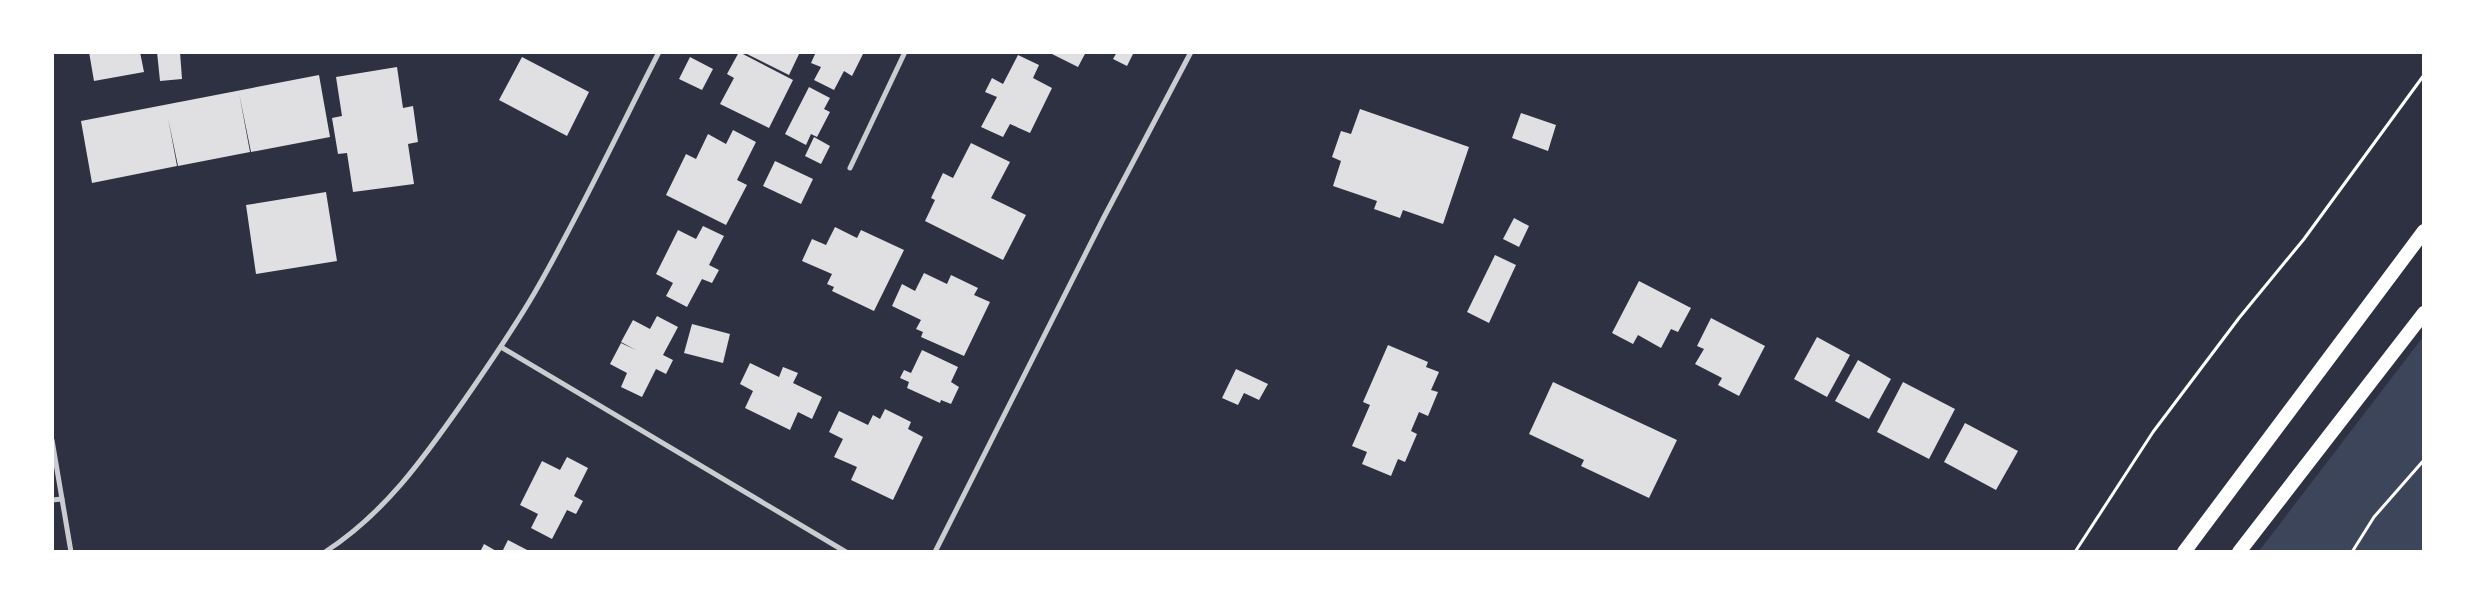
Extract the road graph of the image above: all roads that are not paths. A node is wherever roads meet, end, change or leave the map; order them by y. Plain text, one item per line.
1 (659, 52) edge
2 (904, 52) edge
3 (1191, 52) edge
4 (850, 168) dead end
5 (2424, 231) edge
6 (2424, 313) edge
7 (501, 347) junction
8 (52, 440) edge
9 (62, 499) junction
10 (52, 500) edge
11 (71, 552) edge
12 (325, 552) edge
13 (846, 552) edge
14 (935, 552) edge
15 (2184, 552) edge
16 (2239, 552) edge

1 - 7 street
2 - 4 street
3 - 14 street
5 - 15 highway
6 - 16 highway
7 - 12 street
7 - 13 street
8 - 9 street
9 - 10 street
9 - 11 street

